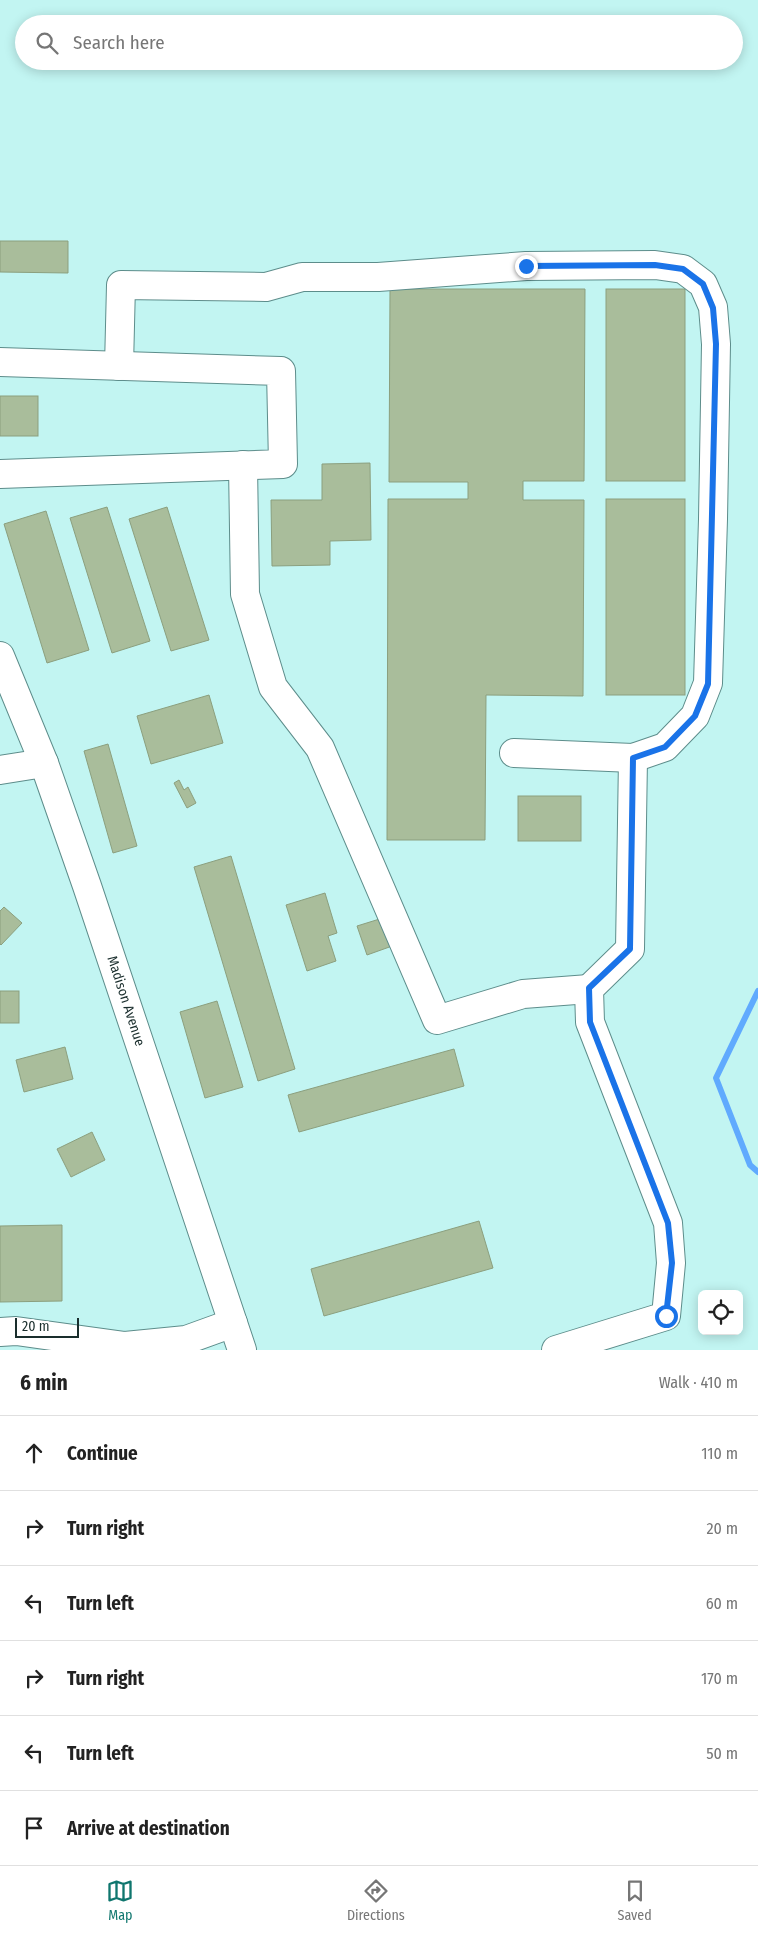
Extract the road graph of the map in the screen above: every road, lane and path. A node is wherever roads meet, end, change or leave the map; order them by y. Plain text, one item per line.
1 (0, 362) edge
2 (119, 366) junction
3 (243, 466) junction
4 (0, 474) edge
5 (0, 656) edge
6 (10, 707) edge
7 (514, 753) dead end
8 (633, 758) junction
9 (44, 763) junction
10 (0, 770) edge
11 (589, 988) junction
12 (233, 1323) junction
13 (0, 1332) edge
14 (242, 1350) edge
15 (556, 1350) edge

1 - 2 street
2 - 3 street
2 - 8 street
3 - 4 street
3 - 11 street
5 - 6 street, Madison Avenue
6 - 9 street, Madison Avenue
7 - 8 street
8 - 11 street
9 - 10 street
9 - 12 street, Madison Avenue
11 - 15 street
12 - 13 street
12 - 14 street, Madison Avenue

